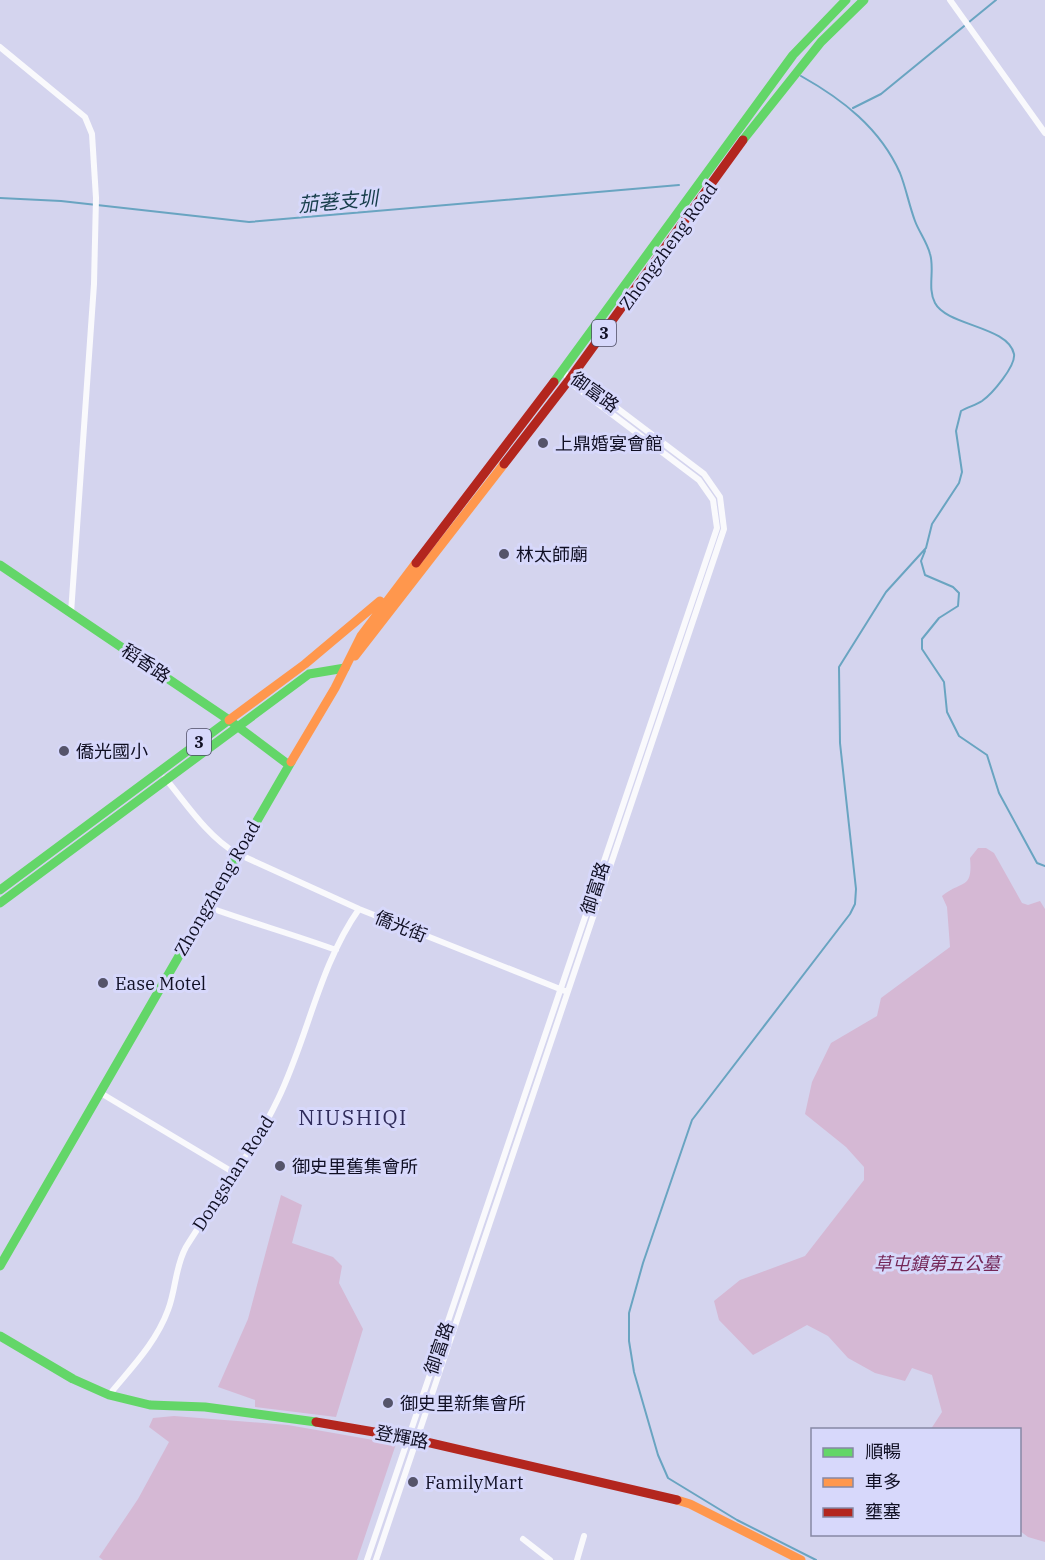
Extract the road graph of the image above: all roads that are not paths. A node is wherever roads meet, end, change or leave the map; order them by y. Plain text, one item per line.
1 (846, 0) edge
2 (864, 0) edge
3 (950, 0) edge
4 (0, 47) edge
5 (1045, 133) edge
6 (563, 370) junction
7 (571, 377) junction
8 (0, 565) edge
9 (394, 589) junction
10 (71, 613) junction
11 (345, 668) junction
12 (229, 720) junction
13 (239, 728) junction
14 (289, 765) junction
15 (164, 775) junction
16 (236, 853) junction
17 (0, 890) edge
18 (0, 903) edge
19 (205, 906) junction
20 (359, 909) junction
21 (336, 950) junction
22 (565, 991) junction
23 (99, 1092) junction
24 (236, 1174) junction
25 (0, 1266) edge
26 (0, 1336) edge
27 (109, 1395) junction
28 (412, 1439) junction
29 (584, 1536) dead end
30 (523, 1539) dead end
31 (367, 1560) edge
32 (375, 1560) edge
33 (550, 1560) edge
34 (577, 1560) edge
35 (801, 1560) edge

1 - 6 main road, Zhongzheng Road / 3
2 - 7 main road, Zhongzheng Road / 3
3 - 5 street
4 - 10 street
6 - 7 street, 御富路
6 - 9 main road, Zhongzheng Road / 3
7 - 11 main road, Zhongzheng Road / 3
7 - 22 street, 御富路
8 - 10 main road, 稻香路
9 - 11 main road, Zhongzheng Road / 3
9 - 12 main road, 3
10 - 12 main road, 稻香路
11 - 13 main road, 3
11 - 14 main road, Zhongzheng Road
12 - 13 main road, 稻香路
12 - 15 main road, 3
13 - 14 main road, 稻香路
13 - 15 main road, 3
14 - 16 main road, Zhongzheng Road
15 - 16 street, 僑光街
15 - 17 main road, 3
15 - 18 main road, 3
16 - 19 main road, Zhongzheng Road
16 - 20 street, 僑光街
19 - 21 street
19 - 23 main road, Zhongzheng Road
20 - 21 street, Dongshan Road
20 - 22 street, 僑光街
21 - 24 street, Dongshan Road
22 - 28 street, 御富路
23 - 24 street
23 - 25 main road, Zhongzheng Road
24 - 27 street, Dongshan Road
26 - 27 main road, 登輝路
27 - 28 main road, 登輝路
28 - 31 street, 御富路
28 - 32 street, 御富路
28 - 35 main road, 登輝路
29 - 34 street
30 - 33 street

